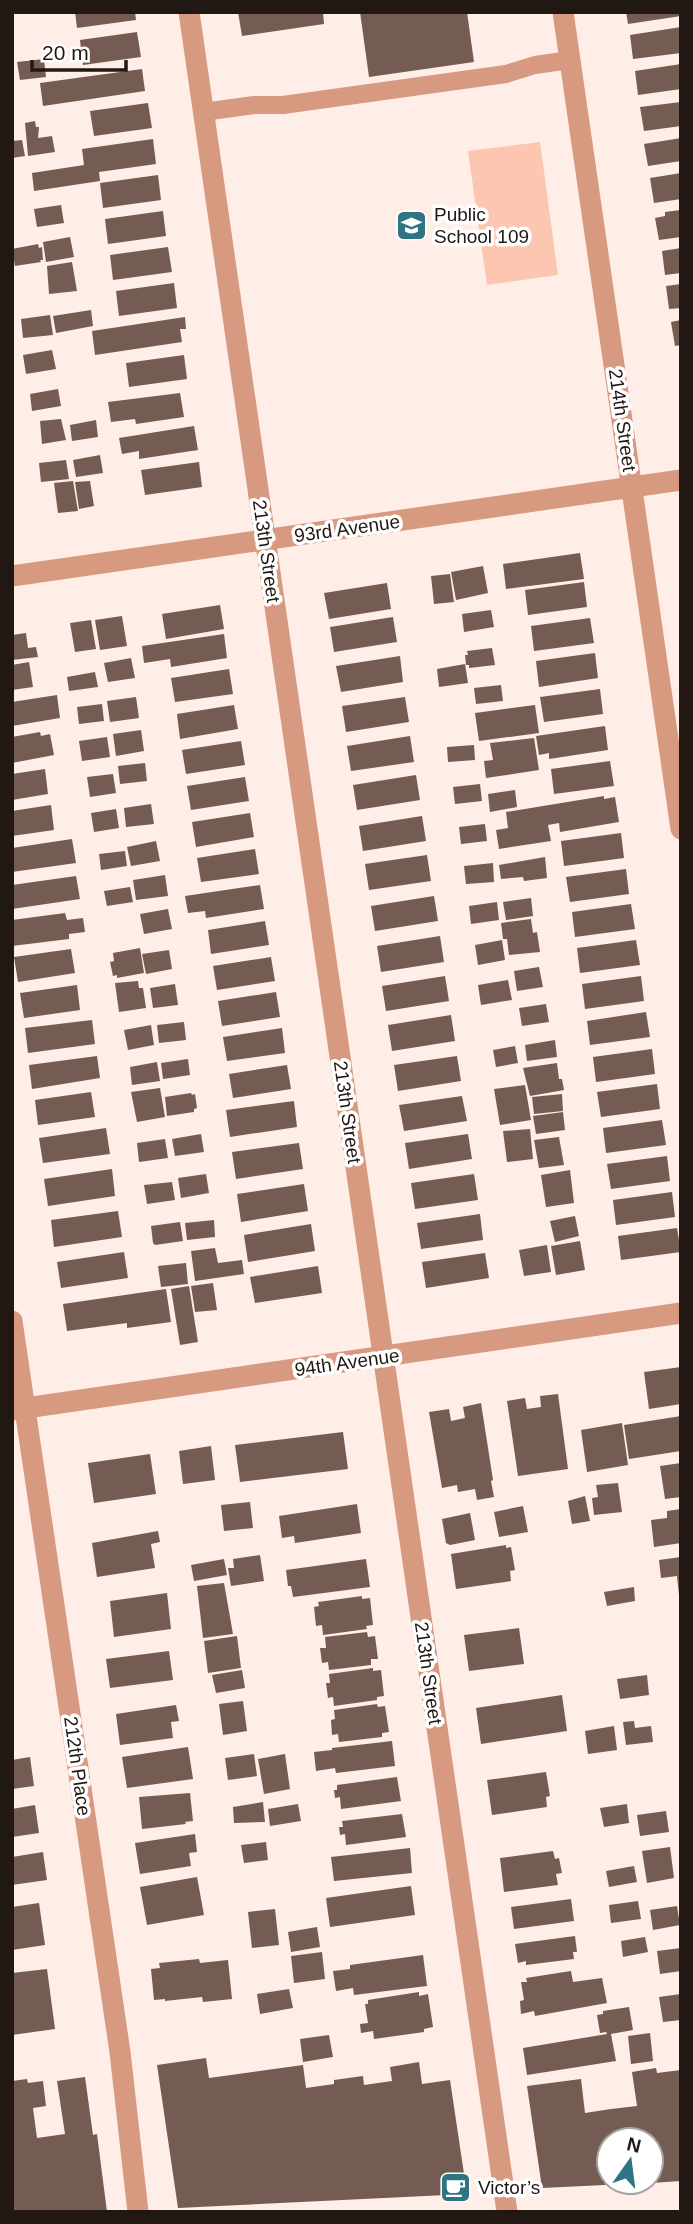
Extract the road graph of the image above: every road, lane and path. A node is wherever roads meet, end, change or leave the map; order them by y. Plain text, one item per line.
1 (189, 12) edge
2 (563, 12) edge
3 (570, 61) junction
4 (203, 112) junction
5 (681, 480) edge
6 (632, 487) junction
7 (265, 540) junction
8 (12, 576) edge
9 (681, 829) edge
10 (681, 1313) edge
11 (12, 1321) edge
12 (383, 1357) junction
13 (19, 1409) edge
14 (138, 2212) edge
15 (508, 2212) edge

1 - 4 street, 213th Street
2 - 3 street, 214th Street
3 - 4 lane
3 - 6 street, 214th Street
4 - 7 street, 213th Street
5 - 6 street, 93rd Avenue
6 - 7 street, 93rd Avenue
6 - 9 street, 214th Street
7 - 8 street, 93rd Avenue
7 - 12 street, 213th Street
10 - 12 street, 94th Avenue
11 - 13 street, 212th Place
12 - 13 street, 94th Avenue
12 - 15 street, 213th Street
13 - 14 street, 212th Place

